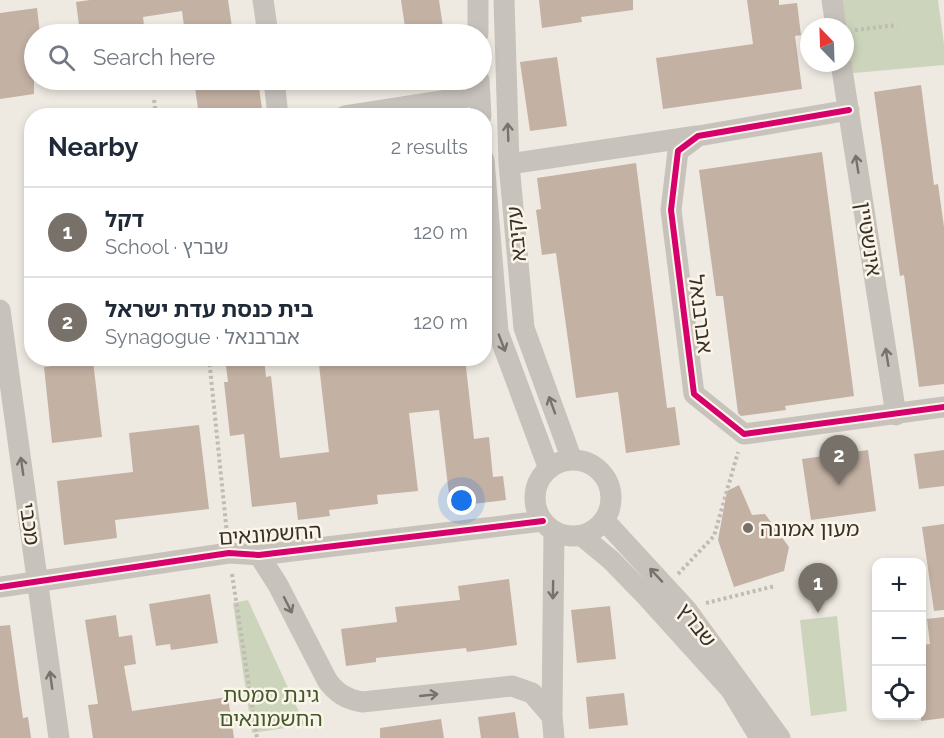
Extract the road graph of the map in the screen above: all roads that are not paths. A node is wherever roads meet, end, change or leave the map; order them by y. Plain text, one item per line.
1 (263, 0) edge
2 (478, 0) edge
3 (504, 0) edge
4 (831, 0) edge
5 (834, 18) edge
6 (267, 24) edge
7 (478, 24) edge
8 (843, 72) edge
9 (275, 90) edge
10 (480, 97) edge
11 (277, 108) edge
12 (402, 108) edge
13 (849, 110) junction
14 (698, 136) junction
15 (509, 164) junction
16 (492, 258) edge
17 (0, 310) edge
18 (944, 407) edge
19 (896, 415) junction
20 (572, 460) junction
21 (549, 469) junction
22 (604, 520) junction
23 (549, 526) junction
24 (582, 536) junction
25 (259, 555) junction
26 (38, 580) junction
27 (0, 587) edge
28 (552, 716) junction
29 (59, 738) edge
30 (554, 738) edge
31 (760, 738) edge
32 (780, 738) edge

1 - 6 street
2 - 7 street
15 -> 3 street, עקיבא
4 - 5 street
8 - 13 street, אינשטיין
9 - 11 street
10 - 12 street
13 - 14 street
19 -> 13 street, אינשטיין
14 - 15 street
14 - 19 street, אברבנאל
20 -> 15 street, עקיבא
16 -> 21 street, עקיבא
26 -> 17 street, מכבי
18 - 19 street
20 - 21 street
20 - 22 street
21 - 23 street
22 - 24 street
32 -> 22 street, שברץ
23 - 24 street
23 - 25 street, החשמונאים
23 -> 28 street
24 - 31 street, שברץ
25 - 26 street, החשמונאים
25 -> 28 street
26 - 27 street, החשמונאים
29 -> 26 street, מכבי
28 - 30 street

